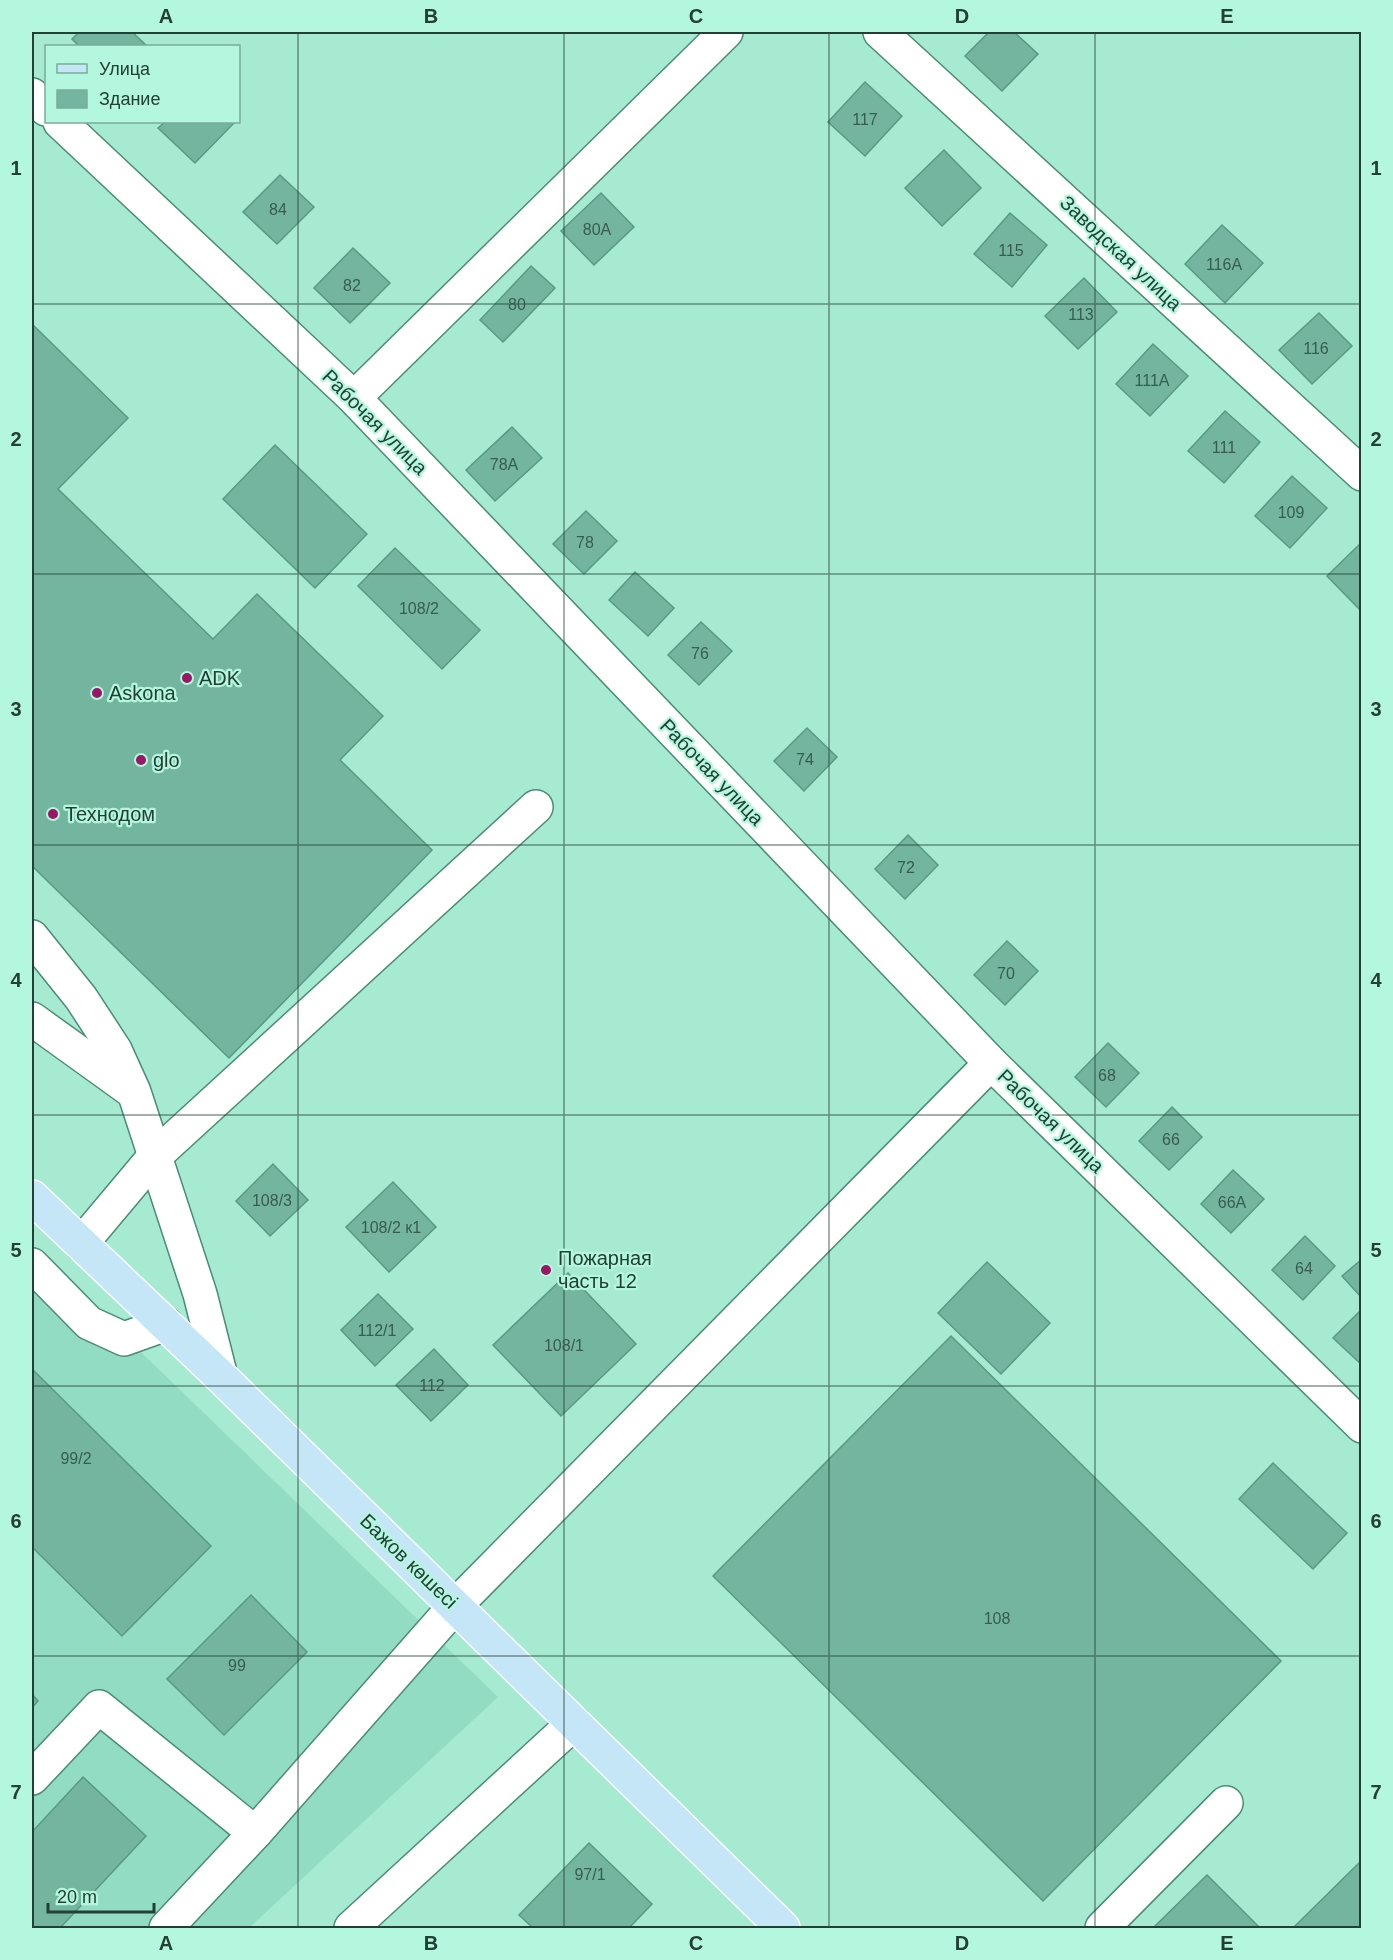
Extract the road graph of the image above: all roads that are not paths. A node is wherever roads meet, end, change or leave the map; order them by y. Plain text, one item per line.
1 (726, 32) edge
2 (880, 32) edge
3 (32, 95) edge
4 (45, 108) edge
5 (61, 123) edge
6 (354, 398) junction
7 (1362, 474) edge
8 (536, 807) dead end
9 (32, 937) edge
10 (32, 1019) edge
11 (991, 1063) junction
12 (134, 1092) junction
13 (154, 1157) junction
14 (32, 1197) edge
15 (81, 1244) junction
16 (32, 1265) edge
17 (166, 1324) junction
18 (221, 1377) junction
19 (1362, 1426) edge
20 (455, 1606) junction
21 (574, 1723) junction
22 (32, 1778) edge
23 (1226, 1803) dead end
24 (255, 1833) junction
25 (166, 1929) edge
26 (351, 1929) edge
27 (783, 1929) edge
28 (1102, 1929) edge

1 - 6 street
2 - 7 street, Заводская улица
3 - 4 street
5 - 6 street, Рабочая улица
6 - 11 street, Рабочая улица
8 - 13 street
9 - 12 street
10 - 12 street
11 - 19 street, Рабочая улица
11 - 20 street
12 - 13 street
13 - 15 street
13 - 18 street
14 - 15 main road, Бажов көшесі
15 - 17 main road, Бажов көшесі
16 - 17 street
17 - 18 main road, Бажов көшесі
18 - 20 main road, Бажов көшесі
20 - 21 main road, Бажов көшесі
20 - 24 street
21 - 26 street
21 - 27 main road, Бажов көшесі
22 - 24 street
23 - 28 street
24 - 25 street

